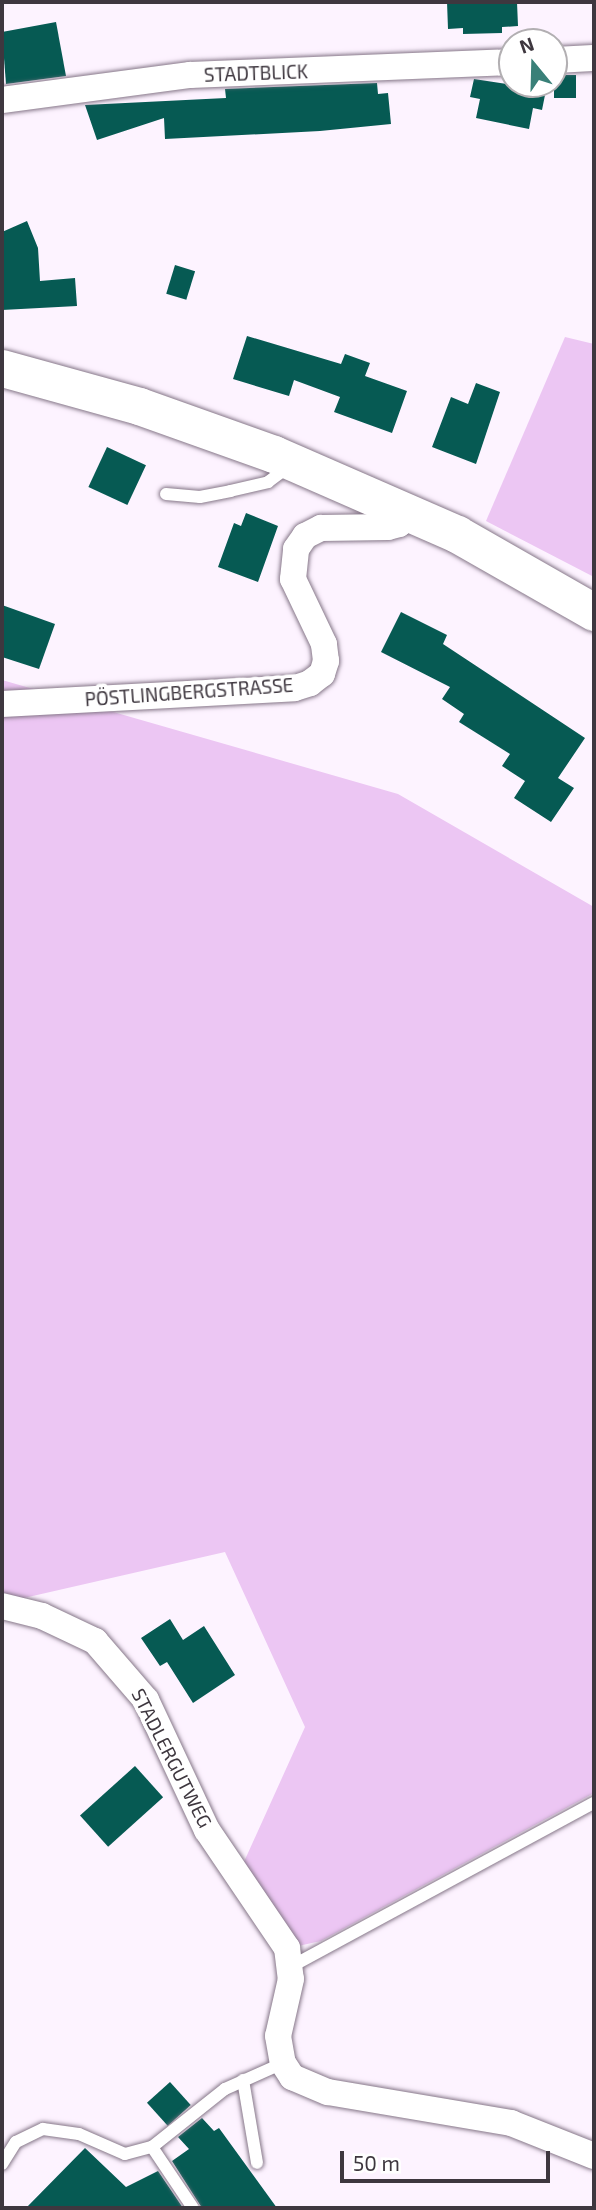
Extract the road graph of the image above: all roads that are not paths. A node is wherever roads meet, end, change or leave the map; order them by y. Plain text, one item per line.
1 (594, 58) edge
2 (568, 59) edge
3 (498, 63) edge
4 (2, 100) edge
5 (2, 368) edge
6 (293, 462) junction
7 (166, 494) dead end
8 (408, 510) junction
9 (594, 611) edge
10 (2, 704) edge
11 (2, 1606) edge
12 (594, 1803) edge
13 (292, 1966) junction
14 (283, 2063) junction
15 (243, 2080) junction
16 (152, 2147) junction
17 (594, 2156) edge
18 (257, 2163) dead end
19 (2, 2164) edge
20 (193, 2208) edge

1 - 2 street
3 - 4 street, STADTBLICK
5 - 6 main road
6 - 7 lane
6 - 8 main road
8 - 9 main road
8 - 10 street, PÖSTLINGBERGSTRASSE
11 - 13 street, STADLERGUTWEG
12 - 13 lane
13 - 14 street
14 - 15 lane
14 - 17 street
15 - 16 lane
15 - 18 lane
16 - 19 lane
16 - 20 lane

